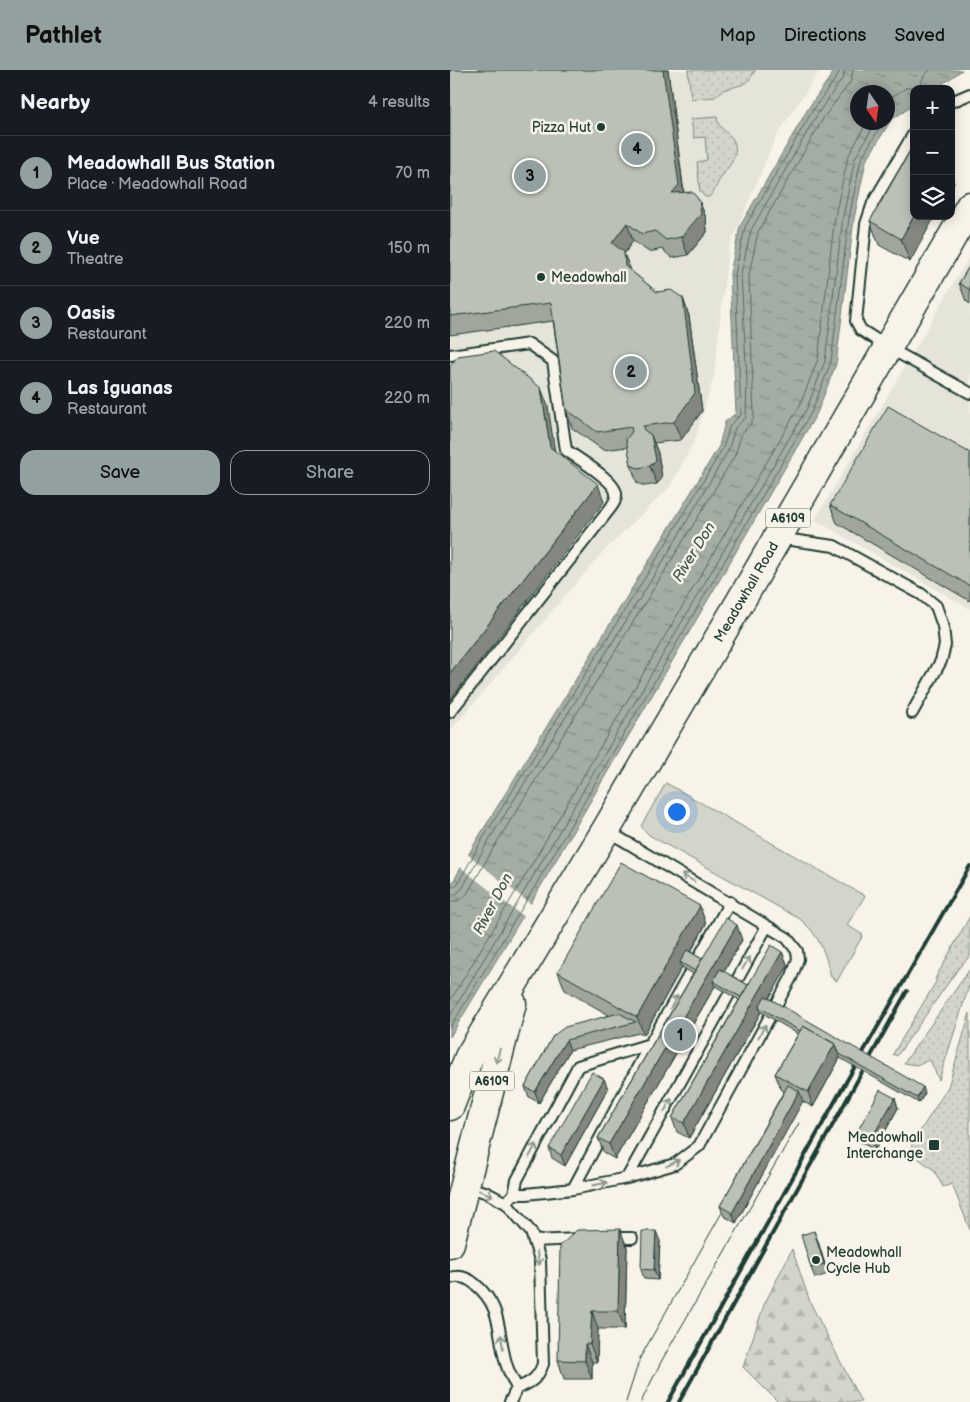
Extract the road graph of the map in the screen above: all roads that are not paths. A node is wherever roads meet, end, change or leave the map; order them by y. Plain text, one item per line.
1 (970, 94) edge
2 (955, 100) edge
3 (910, 140) edge
4 (970, 206) edge
5 (889, 348) junction
6 (450, 355) edge
7 (970, 393) edge
8 (779, 534) junction
9 (450, 712) edge
10 (912, 713) dead end
11 (606, 830) junction
12 (730, 902) junction
13 (768, 926) junction
14 (519, 975) junction
15 (650, 1044) junction
16 (450, 1106) edge
17 (627, 1178) junction
18 (573, 1189) junction
19 (457, 1191) edge
20 (514, 1194) junction
21 (506, 1203) junction
22 (632, 1238) dead end
23 (534, 1241) junction
24 (450, 1243) edge
25 (450, 1278) edge
26 (517, 1388) junction
27 (510, 1402) edge

1 - 2 lane
3 - 5 lane
4 - 5 main road, Meadowhall Road / A6109
5 - 7 lane
5 - 8 main road, Meadowhall Road / A6109
6 - 9 lane
8 - 10 lane
8 - 11 main road, Meadowhall Road / A6109
12 -> 11 lane
11 - 14 main road, Meadowhall Road / A6109
12 - 13 lane
15 -> 12 lane
17 -> 13 lane
17 -> 13 lane
14 - 16 main road, Meadowhall Road / A6109
14 -> 19 main road, Meadowhall Road / A6109
15 - 18 lane
20 -> 15 lane
18 -> 17 lane
18 - 20 lane
19 -> 21 lane
19 - 24 main road, Meadowhall Road / A6109
20 - 21 lane
21 - 23 lane
22 - 23 lane
23 -> 26 lane
26 -> 25 lane
26 - 27 lane

